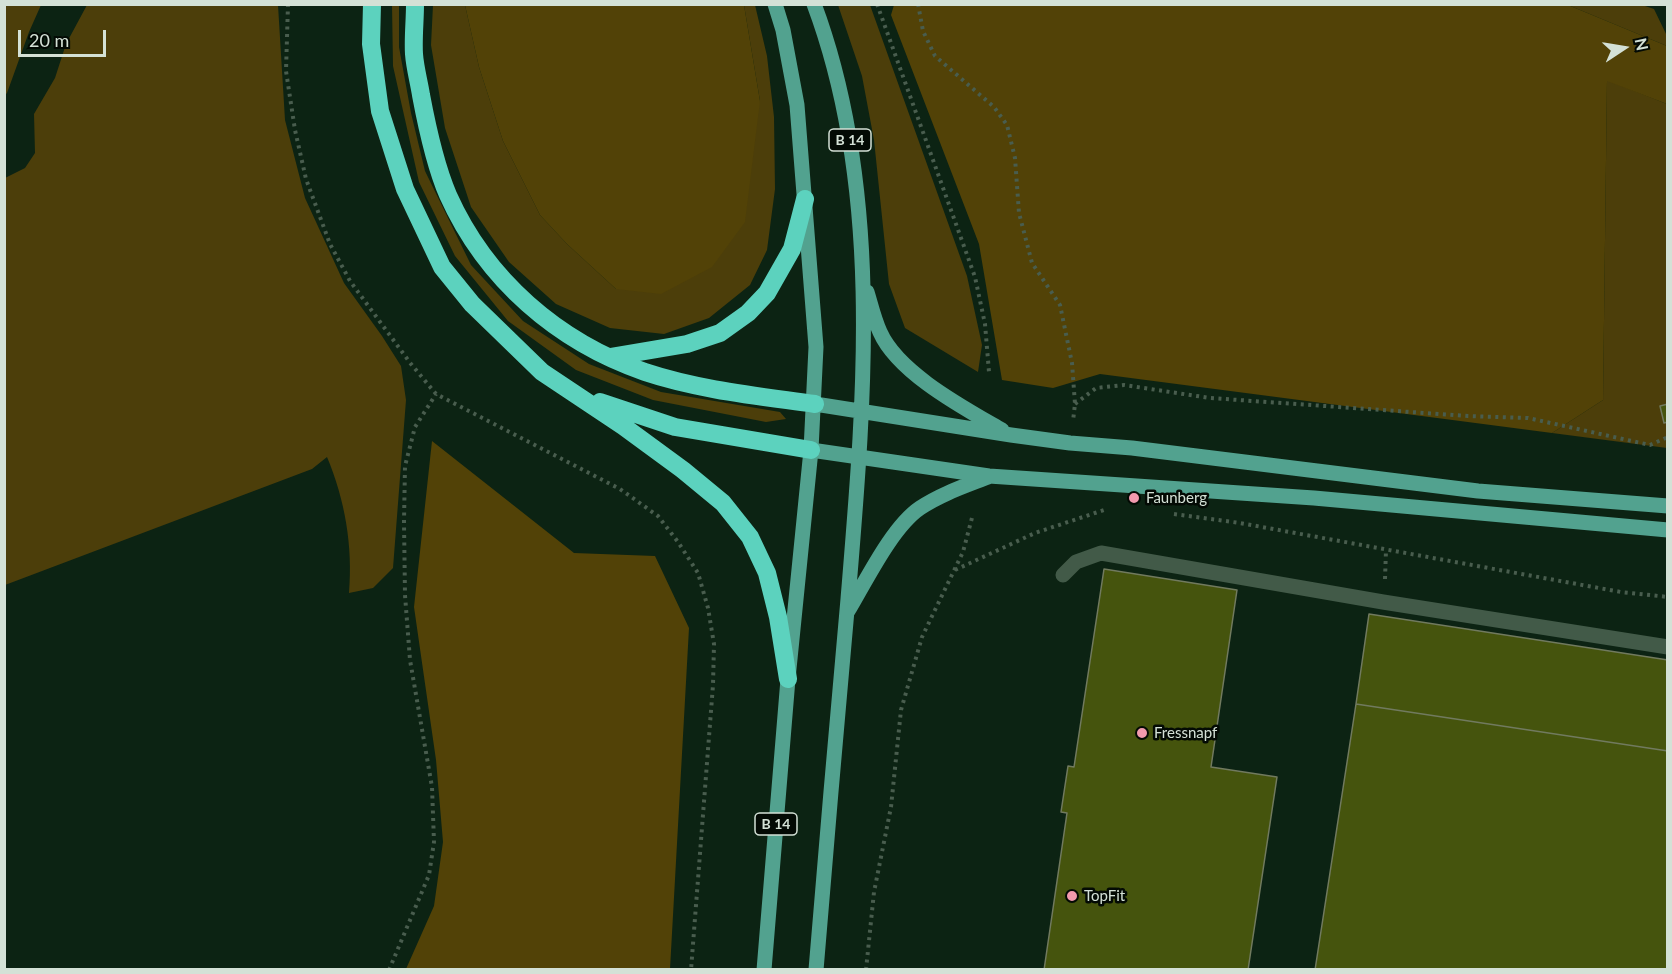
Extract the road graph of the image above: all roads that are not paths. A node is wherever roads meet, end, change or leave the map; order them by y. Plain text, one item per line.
1 (372, 4) edge
2 (415, 4) edge
3 (775, 4) edge
4 (814, 4) edge
5 (805, 198) junction
6 (863, 280) junction
7 (610, 357) junction
8 (576, 393) junction
9 (815, 404) junction
10 (861, 411) junction
11 (1011, 435) junction
12 (811, 450) junction
13 (860, 457) junction
14 (989, 476) junction
15 (1668, 506) edge
16 (1668, 530) edge
17 (1063, 575) dead end
18 (846, 613) junction
19 (1668, 647) edge
20 (788, 679) junction
21 (764, 969) edge
22 (816, 969) edge

1 - 8 highway
2 - 7 highway
3 - 5 main road, B 14
4 - 6 main road, B 14
5 - 7 highway
5 - 9 main road, B 14
6 - 10 main road, B 14
6 - 11 main road
7 - 9 highway
8 - 12 highway
8 - 20 highway
9 - 10 main road
9 - 12 main road, B 14
10 - 11 main road
10 - 13 main road, B 14
11 - 15 main road
12 - 13 main road
12 - 20 main road, B 14
13 - 14 main road
13 - 18 main road, B 14
14 - 16 main road
14 - 18 main road
17 - 19 lane
18 - 22 main road, B 14
20 - 21 main road, B 14

